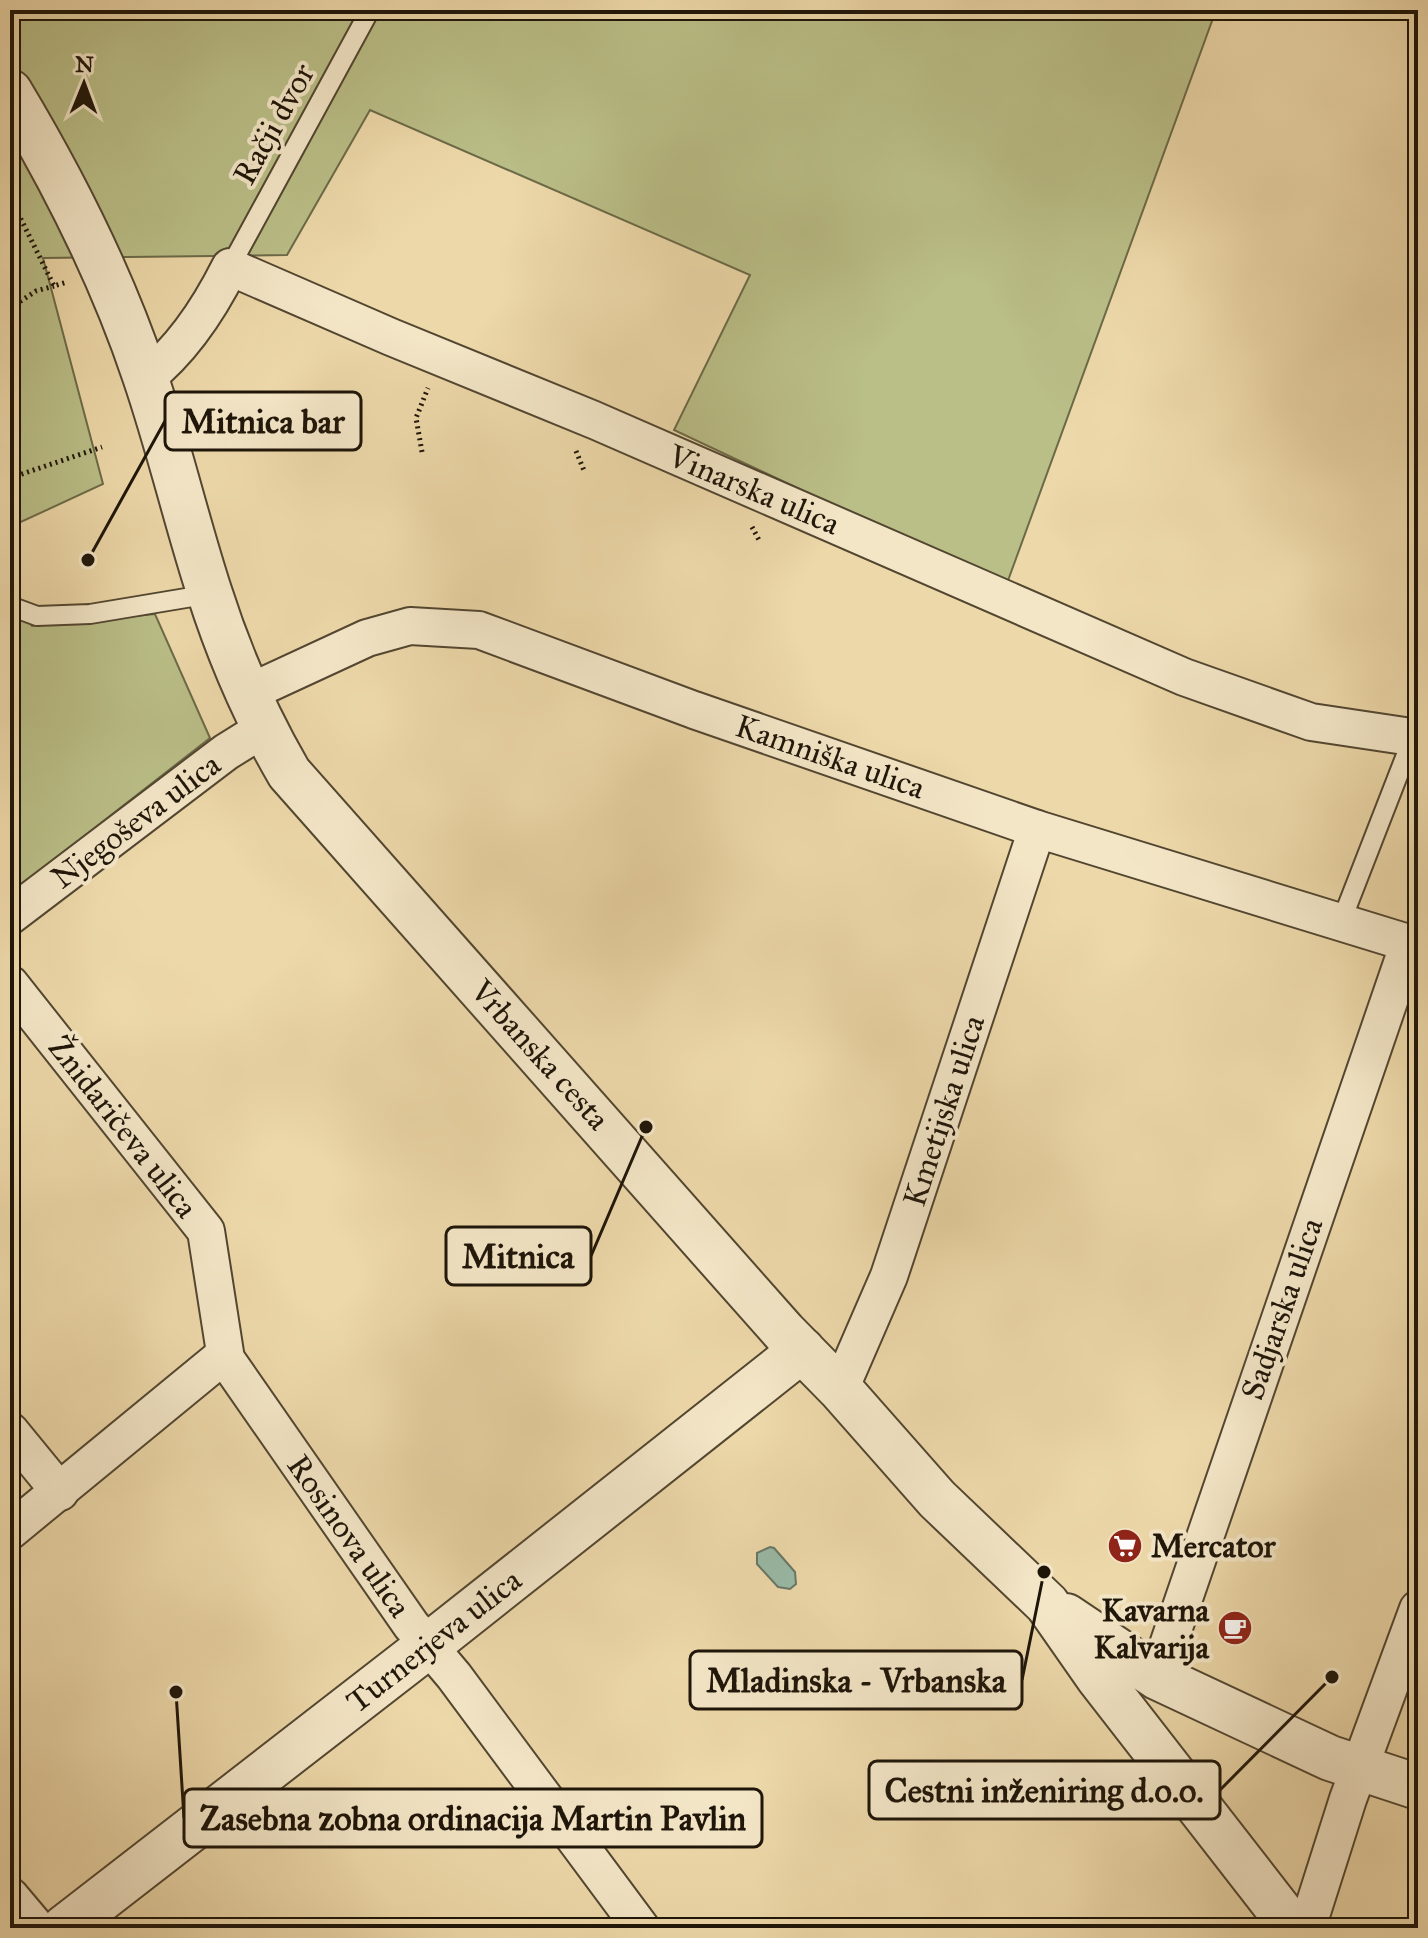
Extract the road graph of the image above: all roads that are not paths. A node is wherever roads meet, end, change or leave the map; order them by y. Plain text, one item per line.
1 (370, 10) edge
2 (10, 92) edge
3 (230, 267) junction
4 (146, 378) junction
5 (210, 594) junction
6 (10, 606) edge
7 (255, 711) junction
8 (1415, 737) edge
9 (1037, 829) junction
10 (10, 916) edge
11 (1341, 922) junction
12 (1413, 944) edge
13 (10, 984) edge
14 (206, 1231) joint
15 (802, 1350) junction
16 (223, 1356) junction
17 (840, 1389) junction
18 (10, 1431) edge
19 (60, 1492) junction
20 (10, 1531) edge
21 (1047, 1604) junction
22 (1418, 1609) edge
23 (429, 1645) junction
24 (1157, 1677) junction
25 (1361, 1769) junction
26 (1418, 1787) edge
27 (10, 1896) edge
28 (37, 1928) edge
29 (64, 1928) edge
30 (641, 1928) edge
31 (1293, 1928) edge
32 (1307, 1928) edge

1 - 3 lane, Račji dvor
2 - 4 street, Vrbanska cesta
3 - 4 street
3 - 8 street, Vinarska ulica
4 - 5 street, Vrbanska cesta
5 - 6 lane
5 - 7 street, Vrbanska cesta
7 - 9 street, Kamniška ulica
7 - 10 street, Njegoševa ulica
7 - 15 street, Vrbanska cesta
8 - 11 lane
9 - 11 street, Kamniška ulica
9 - 17 street, Kmetijska ulica
11 - 12 street, Kamniška ulica
12 - 24 street, Sadjarska ulica
13 - 14 street, Žnidaričeva ulica
14 - 16 street, Rosinova ulica
15 - 17 street, Vrbanska cesta
15 - 23 street, Turnerjeva ulica
16 - 19 street
16 - 23 street, Rosinova ulica
17 - 21 street, Vrbanska cesta
18 - 19 street
19 - 20 street
21 - 24 street
21 - 31 street, Vrbanska cesta
22 - 25 street
23 - 29 street, Turnerjeva ulica
23 - 30 street, Rosinova ulica
24 - 25 street
25 - 26 street
25 - 32 street
27 - 28 street

